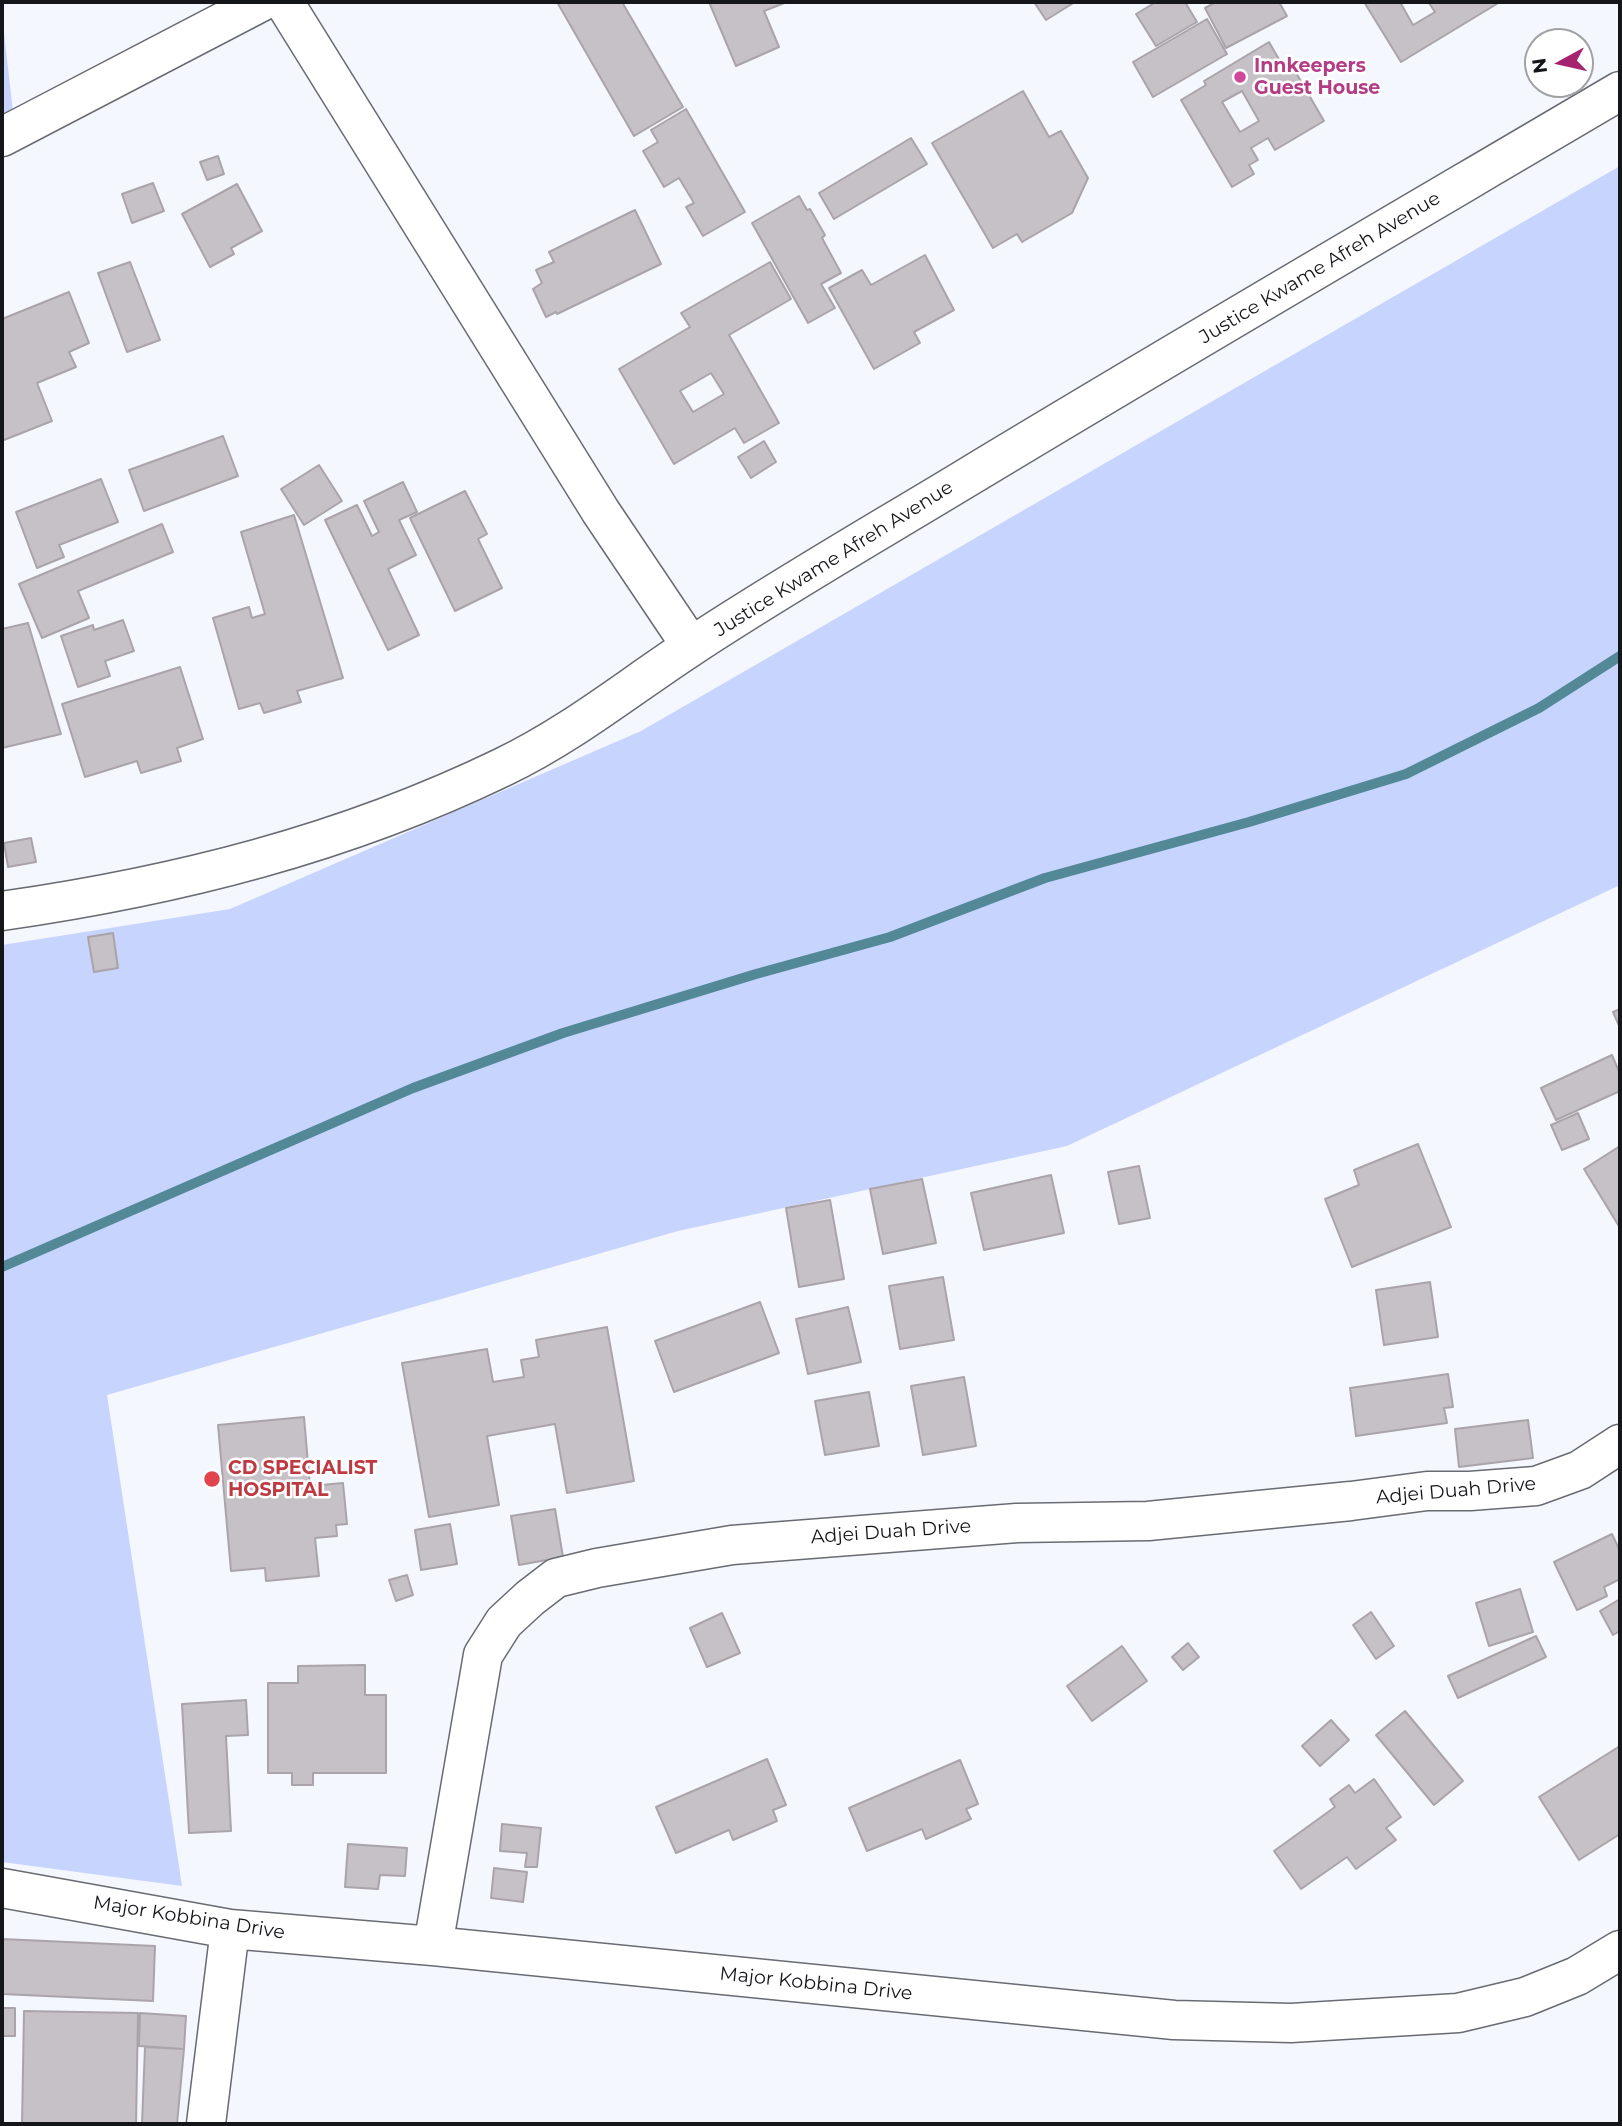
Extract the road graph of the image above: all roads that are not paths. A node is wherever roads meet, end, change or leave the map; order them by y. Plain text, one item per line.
1 (261, 2) edge
2 (284, 2) edge
3 (1620, 91) edge
4 (2, 137) edge
5 (691, 646) junction
6 (2, 911) edge
7 (1620, 1444) edge
8 (2, 1888) edge
9 (230, 1929) junction
10 (433, 1946) junction
11 (1620, 1950) edge
12 (206, 2124) edge

1 - 4 street
2 - 5 street
3 - 5 street, Justice Kwame Afreh Avenue
5 - 6 street, Justice Kwame Afreh Avenue
7 - 10 street, Adjei Duah Drive
8 - 9 street, Major Kobbina Drive
9 - 10 street, Major Kobbina Drive
9 - 12 street
10 - 11 street, Major Kobbina Drive

